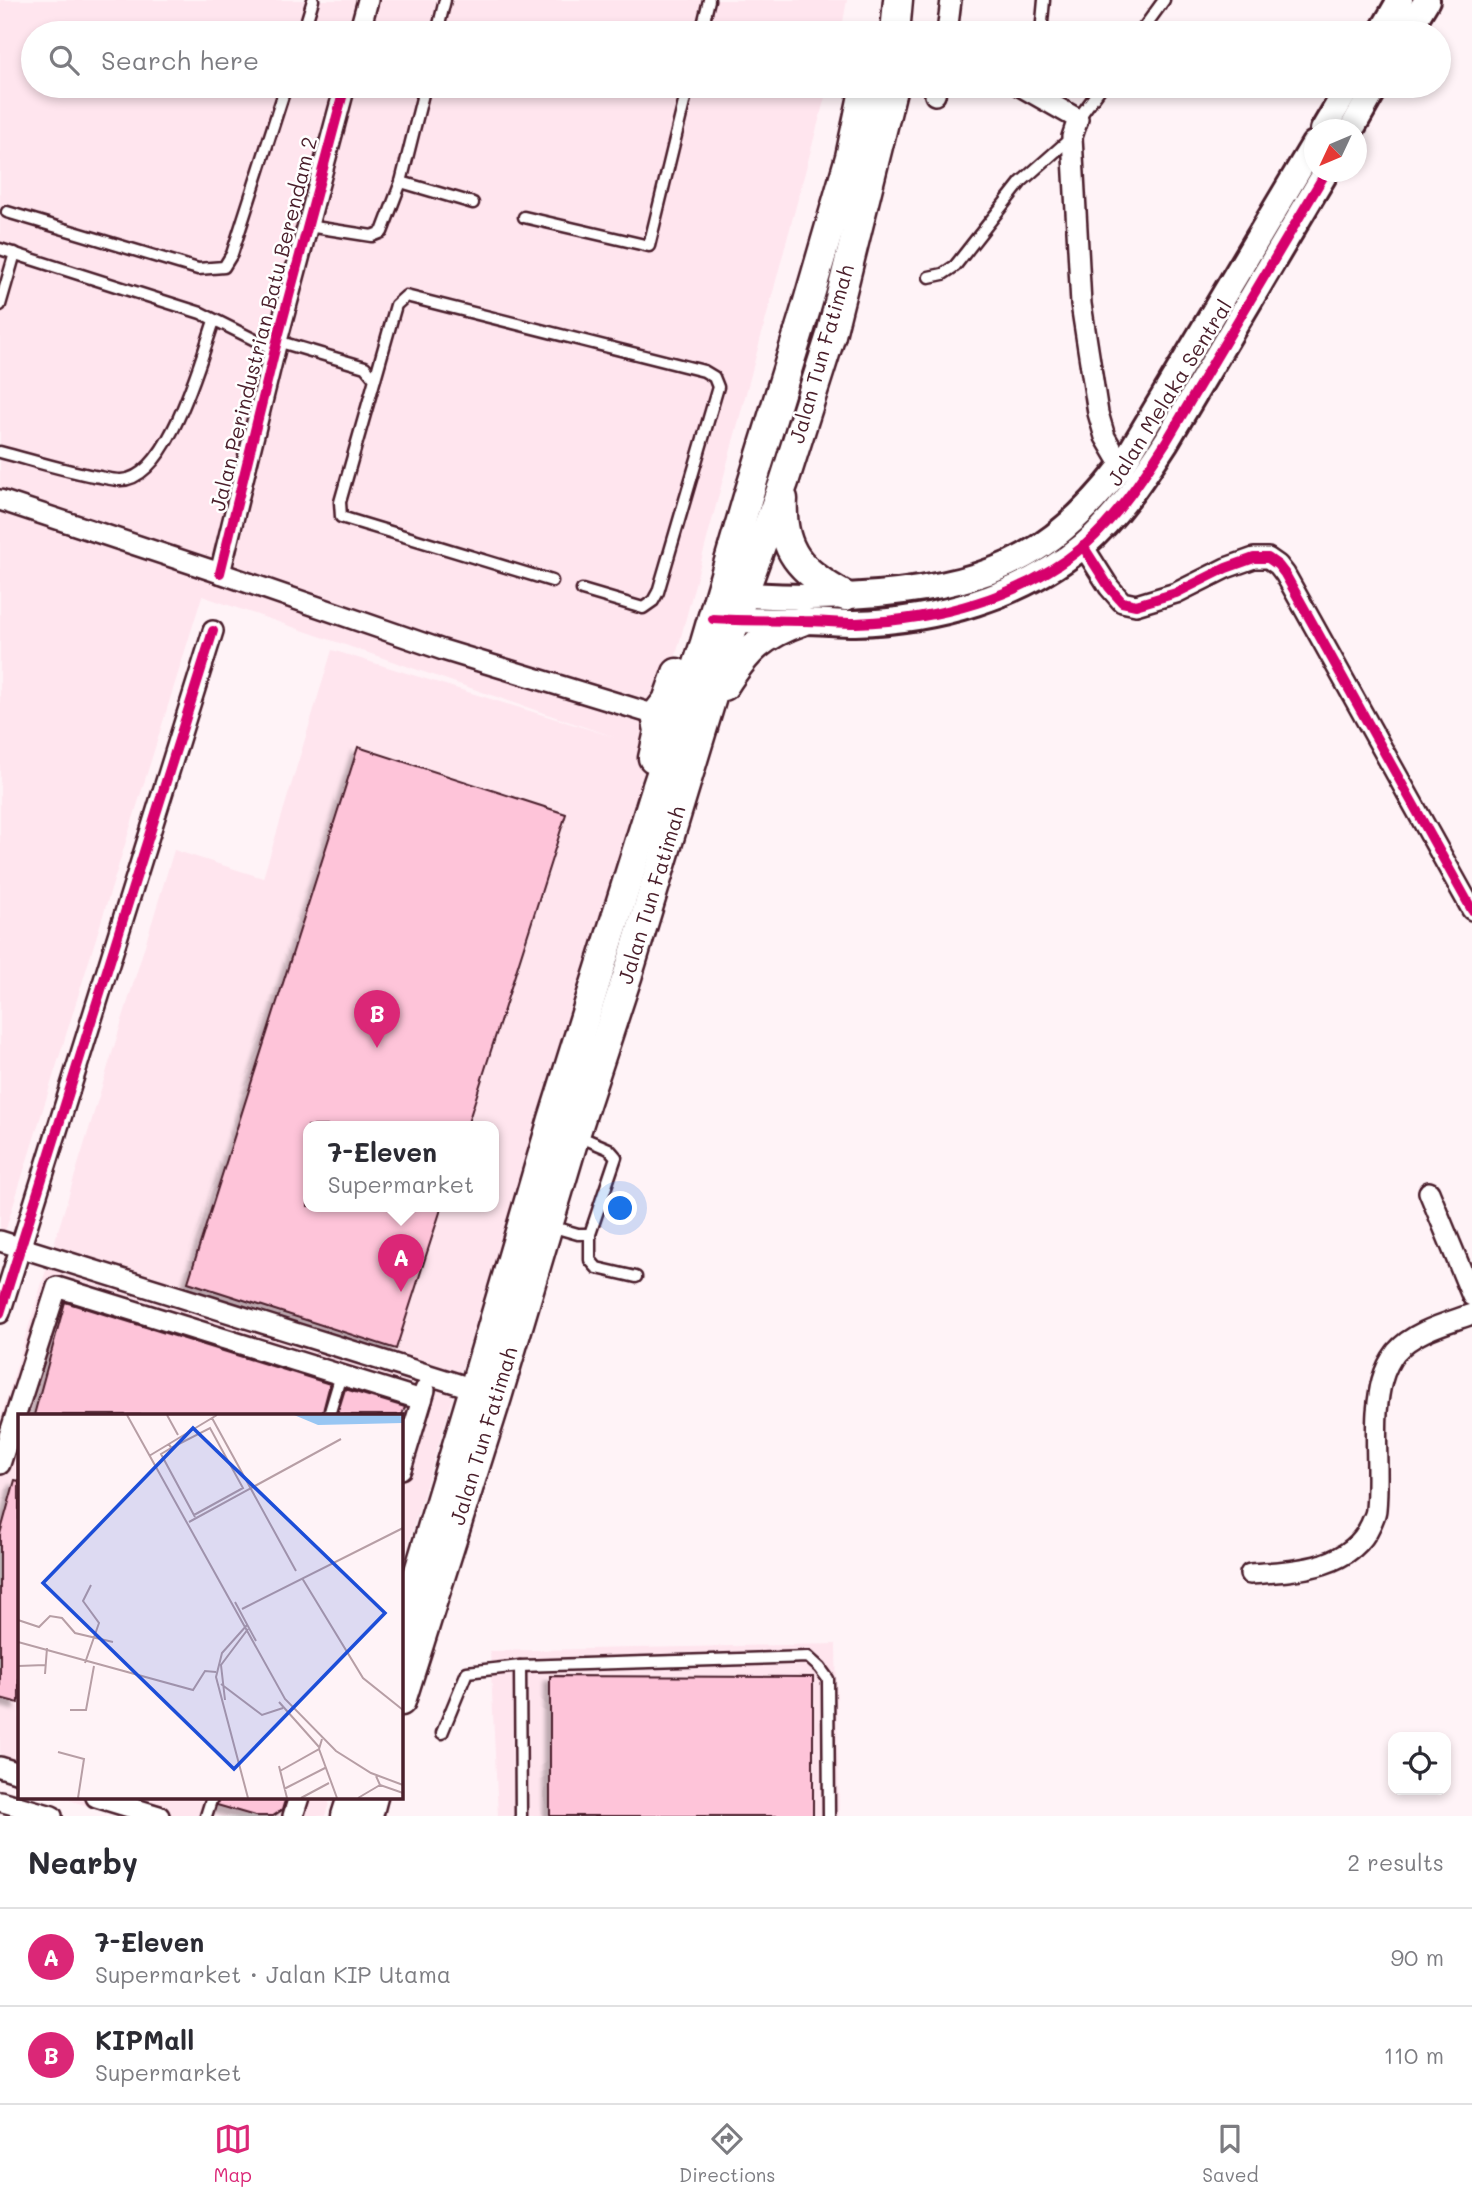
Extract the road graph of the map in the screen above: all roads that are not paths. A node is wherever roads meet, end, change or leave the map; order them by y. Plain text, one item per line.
1 (313, 0) edge
2 (368, 0) edge
3 (445, 0) edge
4 (709, 0) edge
5 (951, 0) edge
6 (1044, 0) edge
7 (1164, 0) edge
8 (1400, 0) edge
9 (1427, 0) edge
10 (307, 21) edge
11 (362, 21) edge
12 (440, 21) edge
13 (704, 21) edge
14 (948, 21) edge
15 (1042, 21) edge
16 (1149, 21) edge
17 (1388, 21) edge
18 (1414, 21) edge
19 (282, 98) edge
20 (342, 98) edge
21 (422, 98) edge
22 (685, 98) edge
23 (862, 98) edge
24 (889, 98) edge
25 (1041, 98) edge
26 (1094, 98) edge
27 (1342, 98) edge
28 (1369, 98) edge
29 (1330, 119) edge
30 (1356, 119) edge
31 (1075, 128) junction
32 (1304, 161) edge
33 (401, 182) junction
34 (1320, 182) edge
35 (473, 203) dead end
36 (7, 212) dead end
37 (524, 217) dead end
38 (308, 226) junction
39 (0, 249) edge
40 (15, 254) junction
41 (929, 277) dead end
42 (0, 305) edge
43 (214, 321) junction
44 (276, 346) junction
45 (375, 379) junction
46 (0, 452) edge
47 (1122, 466) junction
48 (784, 482) junction
49 (0, 500) edge
50 (747, 500) junction
51 (1083, 546) junction
52 (220, 573) junction
53 (552, 581) dead end
54 (582, 590) dead end
55 (845, 596) junction
56 (728, 607) junction
57 (802, 621) junction
58 (213, 631) dead end
59 (656, 715) junction
60 (705, 719) junction
61 (657, 786) junction
62 (1472, 910) edge
63 (575, 1135) junction
64 (1429, 1192) dead end
65 (549, 1226) junction
66 (590, 1234) junction
67 (0, 1241) edge
68 (21, 1247) junction
69 (636, 1277) dead end
70 (1472, 1296) edge
71 (0, 1314) edge
72 (1472, 1314) edge
73 (341, 1375) junction
74 (430, 1376) junction
75 (474, 1389) junction
76 (422, 1400) junction
77 (329, 1414) edge
78 (0, 1464) edge
79 (402, 1466) edge
80 (1250, 1574) dead end
81 (402, 1628) edge
82 (520, 1666) junction
83 (402, 1698) edge
84 (442, 1733) dead end
85 (0, 1767) edge
86 (18, 1773) edge
87 (99, 1798) edge
88 (212, 1798) edge
89 (299, 1798) edge
90 (352, 1798) edge
91 (373, 1798) edge
92 (0, 1801) edge
93 (52, 1816) edge
94 (159, 1816) edge
95 (206, 1816) edge
96 (293, 1816) edge
97 (346, 1816) edge
98 (368, 1816) edge
99 (522, 1816) edge
100 (829, 1816) edge

1 - 10 lane
2 - 11 street
3 - 12 lane
4 - 13 lane
5 - 14 street
6 - 15 lane
7 - 16 lane
8 - 17 street
9 - 18 street
19 - 36 lane
20 - 38 street, Jalan Perindustrian Batu Berendam 2
21 - 33 lane
22 - 37 lane
23 - 50 main road, Jalan Tun Fatimah
24 - 48 main road, Jalan Tun Fatimah
25 - 31 street
26 - 31 lane
27 - 29 street
28 - 30 street
31 - 41 lane
31 - 47 street
32 - 47 street, Jalan Melaka Sentral
33 - 35 lane
33 - 38 lane
34 - 51 street, Jalan Melaka Sentral
38 - 44 street, Jalan Perindustrian Batu Berendam 2
39 - 40 lane
40 - 42 lane
40 - 43 lane
43 - 44 lane
43 - 46 lane
44 - 45 lane
44 - 52 street, Jalan Perindustrian Batu Berendam 2
45 - 53 lane
45 - 54 lane
47 - 55 street, Jalan Melaka Sentral
48 - 55 main road
48 - 56 main road, Jalan Tun Fatimah
49 - 52 street
50 - 56 main road, Jalan Tun Fatimah
50 - 59 main road
51 - 57 street, Jalan Melaka Sentral
51 - 62 street
52 - 59 street
55 - 56 street, Jalan Melaka Sentral
56 - 57 street, Jalan Melaka Sentral
56 - 60 main road, Jalan Tun Fatimah
56 - 61 main road, Jalan Tun Fatimah
57 - 60 main road
58 - 68 street
59 - 61 main road
60 - 63 main road, Jalan Tun Fatimah
61 - 75 main road, Jalan Tun Fatimah
63 - 65 main road, Jalan Tun Fatimah
63 - 66 lane
64 - 70 street
65 - 66 lane
65 - 83 main road, Jalan Tun Fatimah
66 - 69 lane
67 - 68 street
68 - 71 street
68 - 74 street
72 - 80 street
73 - 76 street
73 - 77 lane
73 - 78 street
74 - 75 street
74 - 76 street
75 - 81 main road, Jalan Tun Fatimah
76 - 79 street
82 - 84 lane
82 - 99 lane
82 - 100 lane
85 - 86 street
87 - 94 street
88 - 95 lane
89 - 96 street
90 - 97 main road
91 - 98 main road
92 - 93 street

